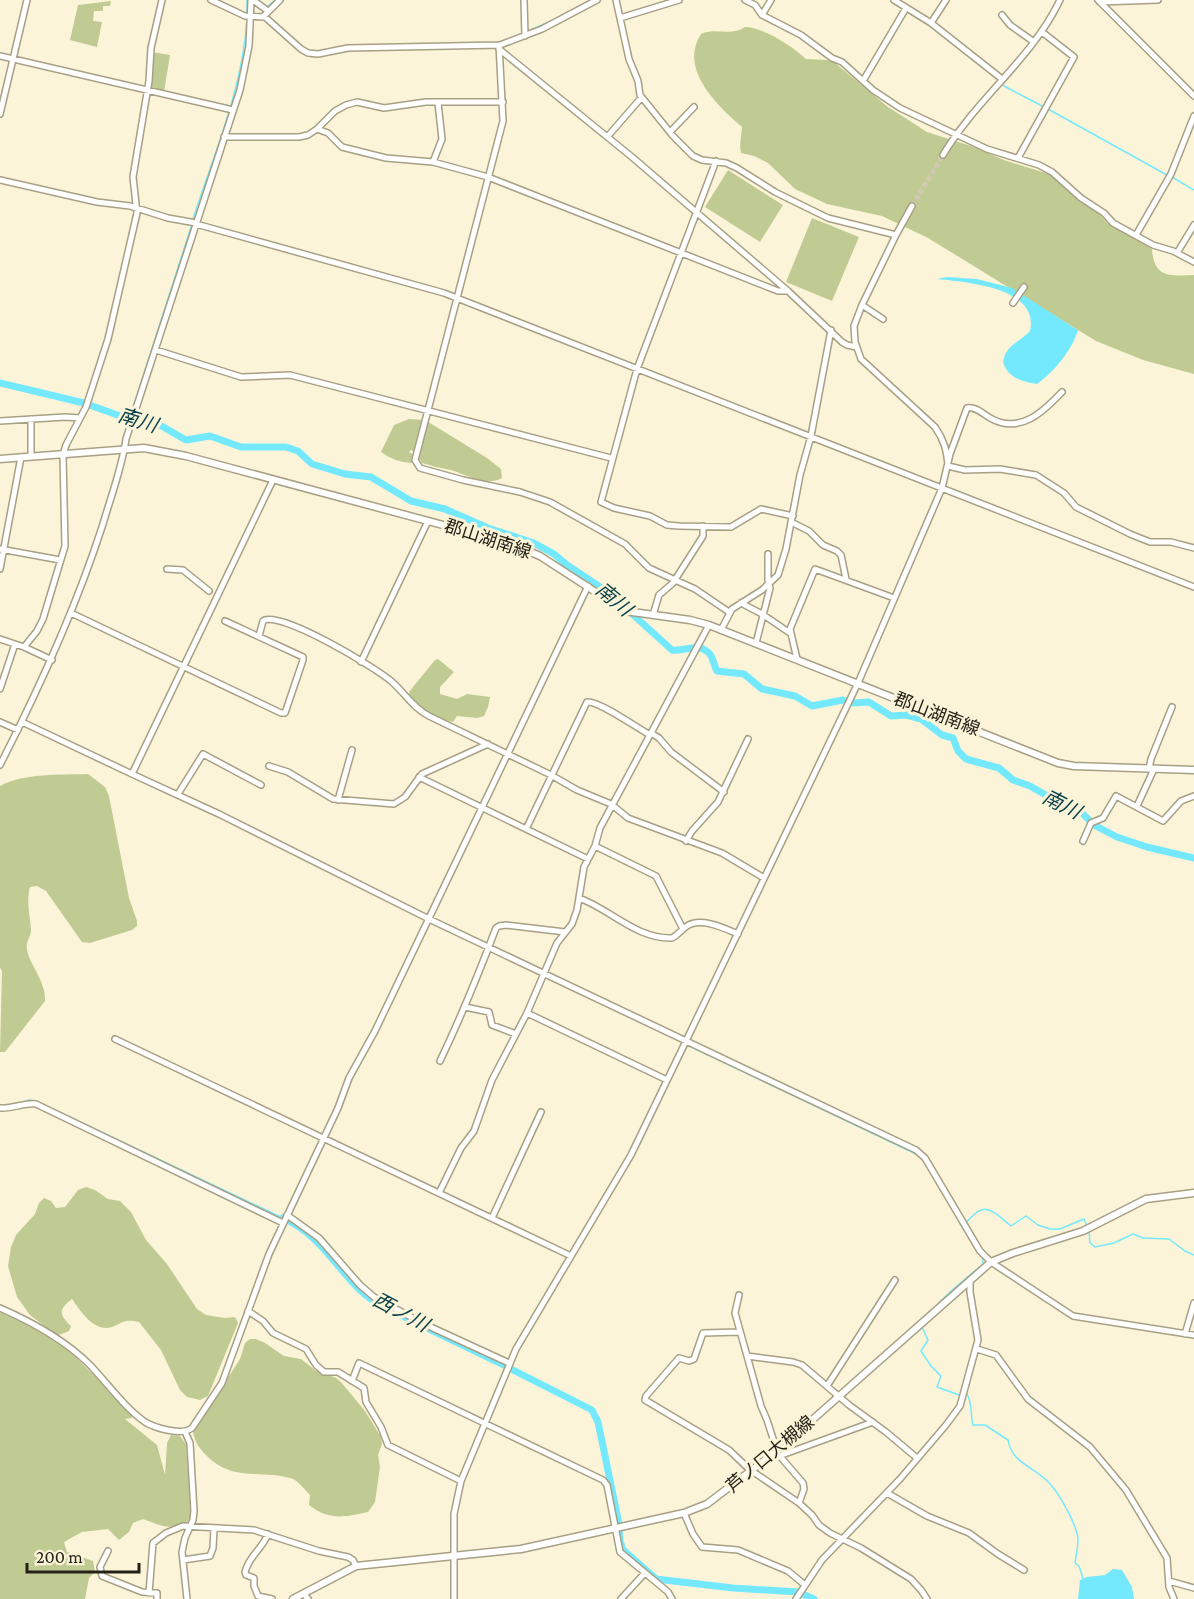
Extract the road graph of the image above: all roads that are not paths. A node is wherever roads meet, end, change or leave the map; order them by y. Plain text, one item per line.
1 (27, 0) edge
2 (162, 0) edge
3 (212, 0) edge
4 (252, 0) edge
5 (267, 0) edge
6 (280, 0) edge
7 (524, 0) edge
8 (597, 0) edge
9 (616, 0) edge
10 (679, 0) edge
11 (745, 0) edge
12 (771, 0) edge
13 (894, 0) edge
14 (946, 0) edge
15 (1060, 0) edge
16 (1158, 0) edge
17 (1099, 1) edge
18 (906, 8) junction
19 (265, 12) junction
20 (762, 15) junction
21 (1002, 15) dead end
22 (248, 17) junction
23 (620, 18) junction
24 (931, 23) junction
25 (1042, 32) junction
26 (525, 36) junction
27 (1034, 42) junction
28 (499, 47) junction
29 (0, 56) edge
30 (13, 59) junction
31 (1002, 79) junction
32 (863, 81) junction
33 (148, 90) junction
34 (1194, 96) edge
35 (641, 98) junction
36 (503, 102) junction
37 (438, 103) junction
38 (694, 107) dead end
39 (231, 109) junction
40 (0, 114) edge
41 (1194, 116) edge
42 (317, 129) junction
43 (670, 132) junction
44 (955, 134) junction
45 (608, 136) junction
46 (224, 137) junction
47 (943, 155) tunnel mouth
48 (1018, 158) junction
49 (716, 161) junction
50 (433, 162) junction
51 (488, 177) junction
52 (0, 180) edge
53 (912, 206) tunnel mouth
54 (136, 208) junction
55 (696, 212) junction
56 (196, 224) junction
57 (1194, 225) edge
58 (896, 235) junction
59 (1136, 236) junction
60 (681, 253) junction
61 (1178, 253) junction
62 (1194, 262) edge
63 (1024, 287) dead end
64 (788, 291) junction
65 (456, 298) junction
66 (1013, 303) dead end
67 (862, 305) junction
68 (883, 319) dead end
69 (831, 330) junction
70 (855, 346) junction
71 (156, 350) junction
72 (637, 369) junction
73 (1062, 392) dead end
74 (427, 411) junction
75 (80, 418) junction
76 (31, 419) junction
77 (0, 421) edge
78 (811, 436) junction
79 (124, 449) junction
80 (64, 453) junction
81 (31, 456) junction
82 (21, 457) junction
83 (611, 458) junction
84 (0, 459) edge
85 (948, 466) junction
86 (273, 480) junction
87 (942, 488) junction
88 (792, 519) junction
89 (428, 521) junction
90 (703, 526) junction
91 (1194, 548) edge
92 (2, 550) edge
93 (768, 554) dead end
94 (60, 560) junction
95 (0, 569) edge
96 (167, 569) dead end
97 (846, 579) junction
98 (675, 581) junction
99 (770, 585) junction
100 (588, 586) junction
101 (1194, 587) edge
102 (209, 591) dead end
103 (894, 598) junction
104 (741, 603) junction
105 (729, 612) junction
106 (71, 614) junction
107 (764, 614) junction
108 (653, 615) junction
109 (225, 621) dead end
110 (709, 625) junction
111 (722, 630) junction
112 (790, 633) junction
113 (259, 636) junction
114 (0, 639) edge
115 (756, 643) junction
116 (15, 644) junction
117 (24, 647) junction
118 (797, 659) junction
119 (52, 660) junction
120 (361, 662) junction
121 (183, 668) junction
122 (858, 683) junction
123 (0, 689) edge
124 (1172, 707) dead end
125 (0, 722) edge
126 (22, 722) junction
127 (18, 730) junction
128 (651, 734) junction
129 (748, 739) dead end
130 (488, 744) junction
131 (352, 750) dead end
132 (508, 754) junction
133 (0, 765) edge
134 (269, 766) dead end
135 (1152, 769) junction
136 (1194, 770) edge
137 (132, 774) junction
138 (551, 775) junction
139 (419, 777) junction
140 (261, 785) dead end
141 (724, 792) junction
142 (178, 794) junction
143 (1194, 796) edge
144 (338, 800) junction
145 (612, 806) junction
146 (1137, 806) junction
147 (482, 808) junction
148 (526, 829) junction
149 (687, 841) junction
150 (1083, 841) dead end
151 (595, 846) junction
152 (588, 859) junction
153 (764, 878) junction
154 (579, 898) junction
155 (429, 918) junction
156 (683, 929) junction
157 (565, 932) junction
158 (738, 934) junction
159 (489, 947) junction
160 (544, 973) junction
161 (465, 1007) junction
162 (527, 1013) junction
163 (516, 1034) junction
164 (115, 1039) dead end
165 (687, 1041) junction
166 (440, 1061) dead end
167 (667, 1080) junction
168 (0, 1108) edge
169 (541, 1112) dead end
170 (324, 1137) junction
171 (439, 1192) junction
172 (1194, 1193) edge
173 (492, 1218) junction
174 (285, 1219) junction
175 (571, 1256) junction
176 (991, 1262) junction
177 (895, 1280) dead end
178 (970, 1280) junction
179 (739, 1296) dead end
180 (1194, 1303) edge
181 (0, 1308) edge
182 (248, 1311) junction
183 (740, 1332) junction
184 (1185, 1334) junction
185 (1194, 1335) edge
186 (977, 1349) junction
187 (747, 1356) junction
188 (509, 1363) junction
189 (352, 1381) junction
190 (827, 1386) junction
191 (838, 1396) junction
192 (873, 1422) junction
193 (485, 1424) junction
194 (185, 1432) junction
195 (778, 1454) junction
196 (917, 1458) junction
197 (752, 1471) junction
198 (461, 1481) junction
199 (887, 1493) junction
200 (799, 1503) junction
201 (684, 1513) junction
202 (190, 1526) junction
203 (616, 1528) junction
204 (213, 1529) junction
205 (268, 1534) junction
206 (843, 1539) junction
207 (108, 1551) dead end
208 (454, 1556) junction
209 (183, 1560) junction
210 (356, 1566) junction
211 (1024, 1570) dead end
212 (644, 1574) junction
213 (1169, 1581) junction
214 (1194, 1588) edge
215 (801, 1592) edge
216 (149, 1593) junction
217 (306, 1596) edge
218 (158, 1599) edge
219 (188, 1599) edge
220 (273, 1599) edge
221 (293, 1599) edge
222 (454, 1599) edge
223 (621, 1599) edge
224 (672, 1599) edge
225 (927, 1599) edge
226 (1174, 1599) edge

1 - 30 street
2 - 33 street
3 - 22 street
4 - 19 street
4 - 22 street
5 - 19 street
6 - 19 street
7 - 26 street
8 - 26 street
9 - 23 street
10 - 23 street
11 - 20 street
12 - 20 street
13 - 18 street
14 - 24 street
15 - 25 street
16 - 17 street
17 - 34 street
18 - 24 street
18 - 32 street
19 - 22 street
19 - 28 street
20 - 32 street
21 - 27 street
22 - 39 street
23 - 35 street
24 - 31 street
25 - 27 street
25 - 48 street
26 - 28 street
27 - 31 street
28 - 36 street
28 - 45 street
29 - 30 street
30 - 33 street
30 - 40 street
31 - 44 street
32 - 44 street
33 - 39 street
33 - 54 street
35 - 43 street
35 - 45 street
36 - 37 street
36 - 51 street
37 - 42 street
37 - 50 street
38 - 43 street
39 - 46 street
41 - 59 street
42 - 46 street
42 - 50 street
43 - 49 street
44 - 47 street
44 - 48 street
45 - 55 street
46 - 56 street
48 - 59 street
49 - 55 street
49 - 58 street
50 - 51 street
51 - 60 street
51 - 65 street
52 - 54 street
53 - 58 street
54 - 56 street
54 - 75 street
55 - 60 street
55 - 64 street
56 - 65 street
56 - 71 street
57 - 61 street
58 - 67 street
59 - 61 street
60 - 64 street
60 - 72 street
61 - 62 street
63 - 66 street
64 - 69 street
65 - 72 street
65 - 74 street
67 - 68 street
67 - 70 street
69 - 70 street
69 - 78 street
70 - 85 street
71 - 74 street
71 - 79 street
72 - 78 street
72 - 83 street
73 - 85 street
74 - 83 street
74 - 98 street
75 - 76 street
75 - 80 street
76 - 77 street
76 - 81 street
78 - 87 street
78 - 88 street
79 - 80 main road, 郡山湖南線
79 - 86 main road, 郡山湖南線
79 - 106 street
80 - 81 main road, 郡山湖南線
80 - 94 street
81 - 82 main road, 郡山湖南線
82 - 84 main road, 郡山湖南線
82 - 92 street
83 - 90 street
85 - 87 street
85 - 91 street
86 - 89 main road, 郡山湖南線
86 - 121 street
87 - 101 street
87 - 103 street
88 - 90 street
88 - 97 street
88 - 99 street
89 - 100 main road, 郡山湖南線
89 - 120 street
90 - 98 street
92 - 94 street
92 - 95 street
93 - 99 street
94 - 117 street
96 - 102 street
97 - 103 street
97 - 112 street
98 - 105 street
98 - 108 street
99 - 104 street
99 - 107 street
100 - 108 main road, 郡山湖南線
100 - 132 street
103 - 122 street
104 - 105 street
104 - 107 street
105 - 111 street
106 - 119 street
106 - 121 street
107 - 112 street
107 - 115 street
108 - 110 main road, 郡山湖南線
109 - 113 street
110 - 111 main road, 郡山湖南線
110 - 128 street
111 - 115 main road, 郡山湖南線
112 - 118 street
113 - 120 street
113 - 121 street
114 - 116 street
115 - 118 main road, 郡山湖南線
116 - 117 street
116 - 123 street
117 - 119 street
118 - 122 main road, 郡山湖南線
119 - 126 street
120 - 130 street
121 - 137 street
122 - 135 main road, 郡山湖南線
122 - 153 street
124 - 135 street
125 - 127 street
126 - 127 street
126 - 137 street
127 - 133 street
128 - 138 street
128 - 141 street
128 - 145 street
129 - 141 street
130 - 132 street
130 - 139 street
131 - 144 street
132 - 138 street
132 - 147 street
134 - 144 street
135 - 136 main road, 郡山湖南線
135 - 146 street
137 - 142 street
138 - 145 street
138 - 148 street
139 - 144 street
139 - 147 street
140 - 142 street
141 - 149 street
142 - 155 street
143 - 146 street
145 - 149 street
145 - 151 street
146 - 150 street
147 - 148 street
147 - 155 street
148 - 152 street
149 - 153 street
151 - 152 street
151 - 156 street
152 - 154 street
153 - 158 street
154 - 156 street
154 - 157 street
155 - 159 street
155 - 170 street
156 - 158 street
157 - 159 street
157 - 160 street
158 - 165 street
159 - 160 street
159 - 161 street
160 - 162 street
160 - 165 street
161 - 163 street
161 - 166 street
162 - 163 street
162 - 167 street
163 - 171 street
164 - 170 street
165 - 167 street
165 - 176 street
167 - 175 street
168 - 174 street
169 - 173 street
170 - 171 street
170 - 174 street
171 - 173 street
172 - 176 main road, 芦ノ口大槻線
173 - 175 street
174 - 182 street
174 - 188 street
175 - 188 street
176 - 178 main road, 芦ノ口大槻線
176 - 184 street
177 - 190 street
178 - 186 street
178 - 191 main road, 芦ノ口大槻線
179 - 183 street
180 - 184 street
181 - 194 street
182 - 189 street
182 - 194 street
183 - 187 street
183 - 197 street
184 - 185 street
186 - 196 street
186 - 213 street
187 - 190 street
187 - 195 street
188 - 193 street
189 - 193 street
189 - 198 street
190 - 191 street
191 - 192 street
191 - 195 main road, 芦ノ口大槻線
192 - 195 street
192 - 196 street
193 - 198 street
193 - 203 street
194 - 202 street
195 - 197 main road, 芦ノ口大槻線
195 - 200 street
196 - 199 street
197 - 200 street
197 - 201 main road, 芦ノ口大槻線
198 - 208 street
199 - 206 street
199 - 211 street
200 - 206 street
201 - 203 main road, 芦ノ口大槻線
201 - 215 street
202 - 204 street
202 - 209 street
202 - 216 street
203 - 208 main road, 芦ノ口大槻線
203 - 212 street
204 - 205 street
204 - 209 street
205 - 210 street
205 - 220 street
206 - 215 street
206 - 225 street
207 - 216 street
208 - 210 main road, 芦ノ口大槻線
208 - 222 street
209 - 219 street
210 - 217 main road, 芦ノ口大槻線
212 - 223 street
212 - 224 street
213 - 214 street
213 - 226 street
216 - 218 street
217 - 221 main road, 芦ノ口大槻線

